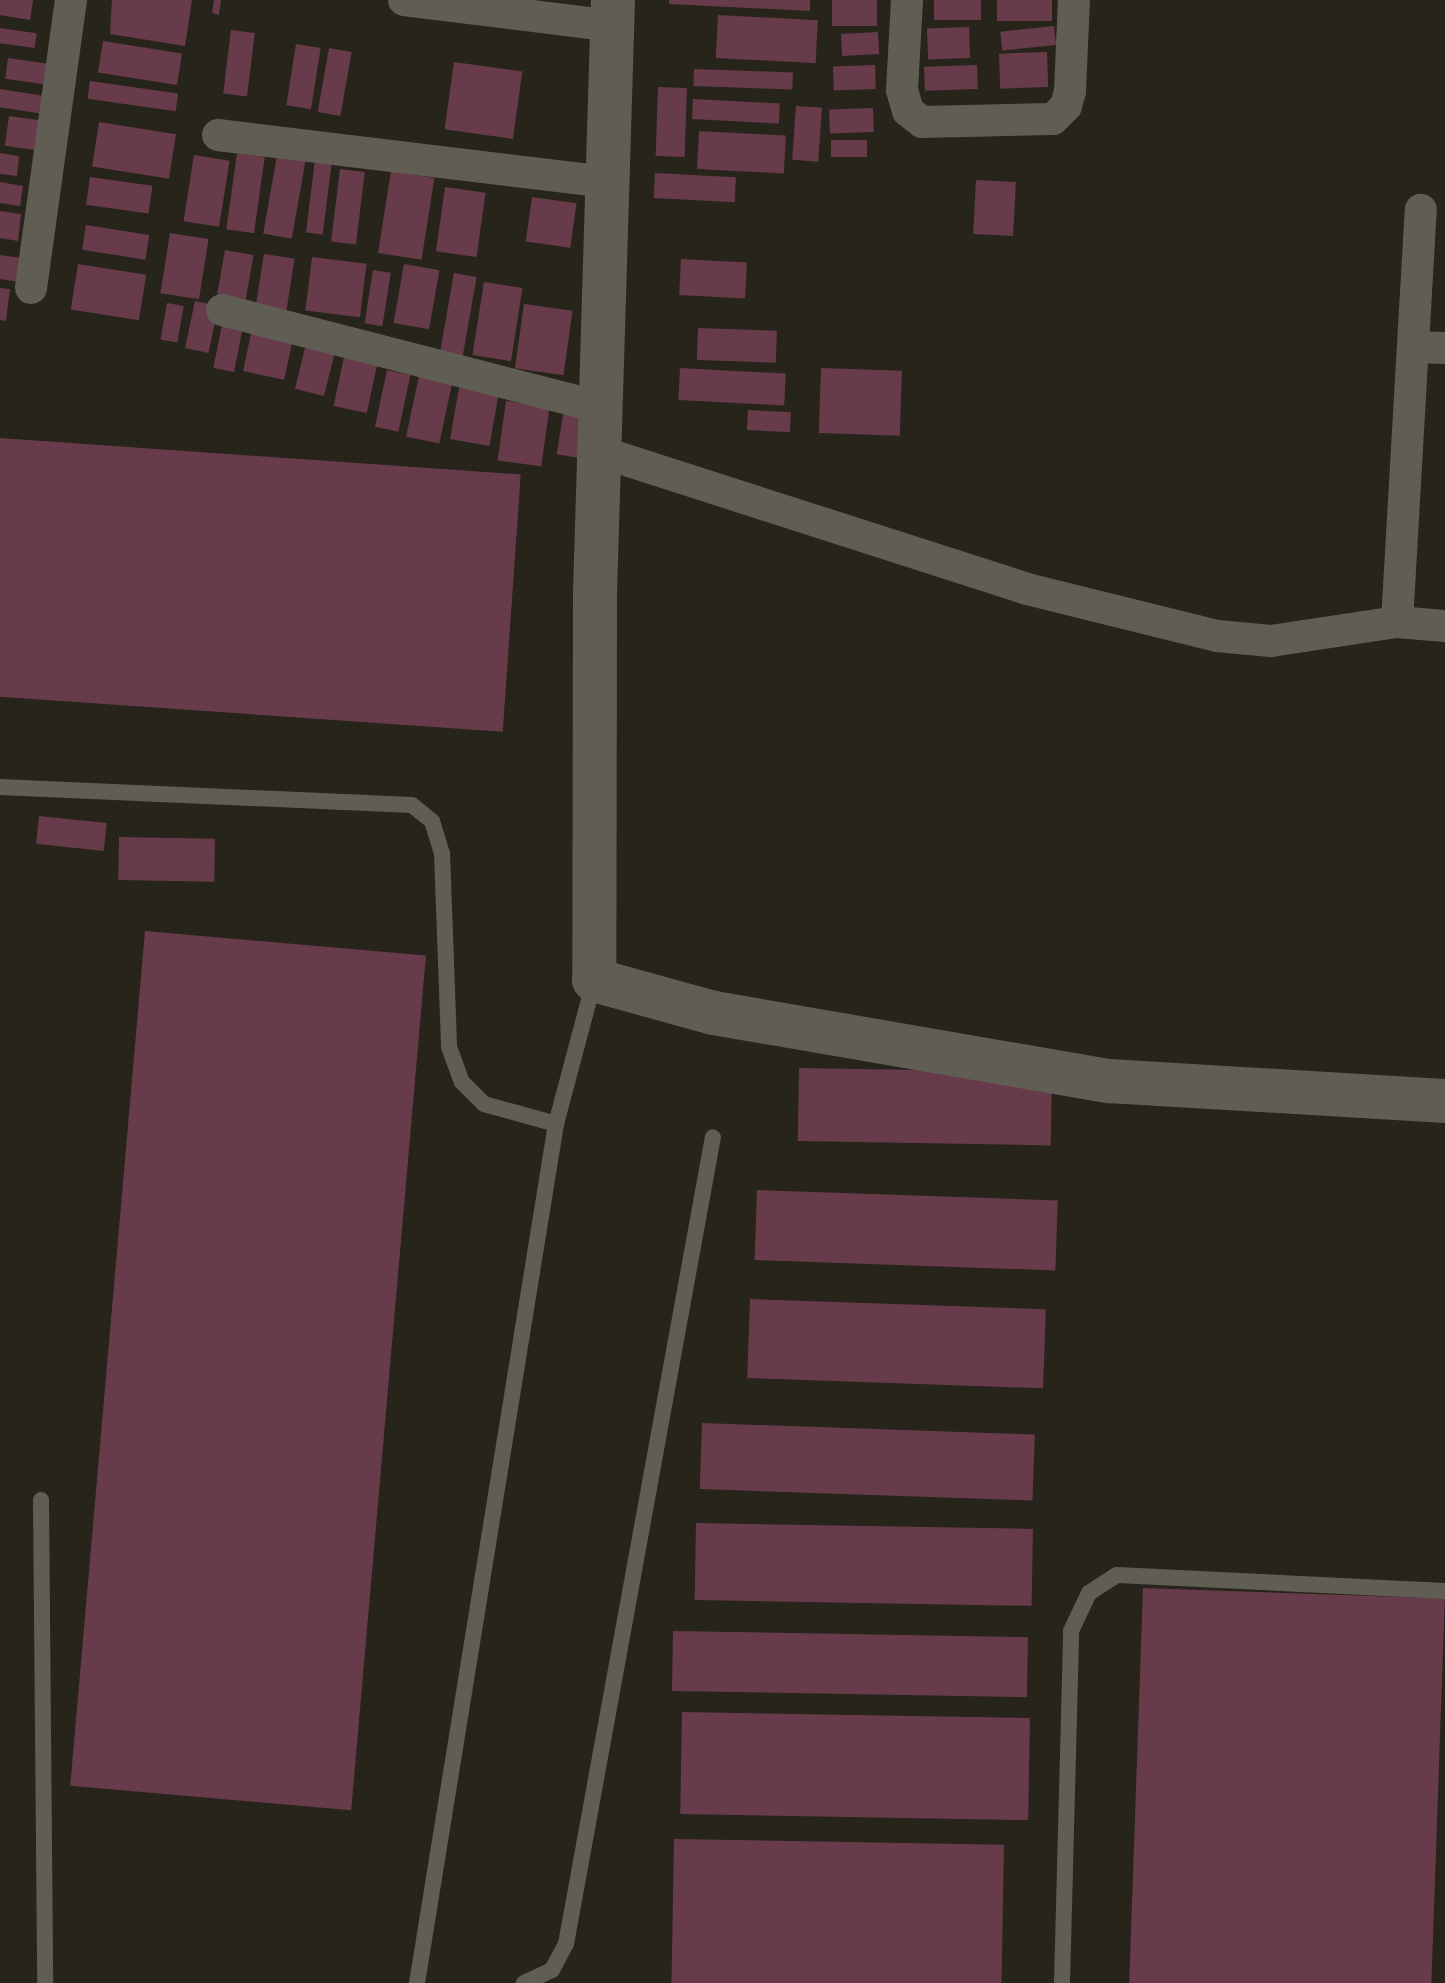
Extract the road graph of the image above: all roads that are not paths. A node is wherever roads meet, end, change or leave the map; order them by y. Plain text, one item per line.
1 (71, 0) edge
2 (404, 0) edge
3 (907, 0) edge
4 (1074, 0) edge
5 (613, 13) edge
6 (218, 135) dead end
7 (606, 182) junction
8 (1421, 210) dead end
9 (31, 288) dead end
10 (222, 310) dead end
11 (1429, 347) edge
12 (603, 408) junction
13 (601, 467) junction
14 (1397, 622) junction
15 (1445, 626) edge
16 (0, 787) edge
17 (594, 980) junction
18 (1445, 1101) edge
19 (556, 1124) junction
20 (713, 1137) dead end
21 (41, 1500) dead end
22 (1445, 1591) edge
23 (45, 1983) edge
24 (417, 1983) edge
25 (524, 1983) edge
26 (1062, 1983) edge

1 - 9 street
2 - 5 street
3 - 4 street
5 - 7 main road
6 - 7 street
7 - 12 main road
8 - 11 street
10 - 12 street
11 - 14 street
12 - 13 main road
13 - 14 street
13 - 17 main road
14 - 15 street
16 - 19 lane
17 - 18 main road
17 - 19 lane
19 - 24 lane
20 - 25 lane
21 - 23 lane
22 - 26 lane

